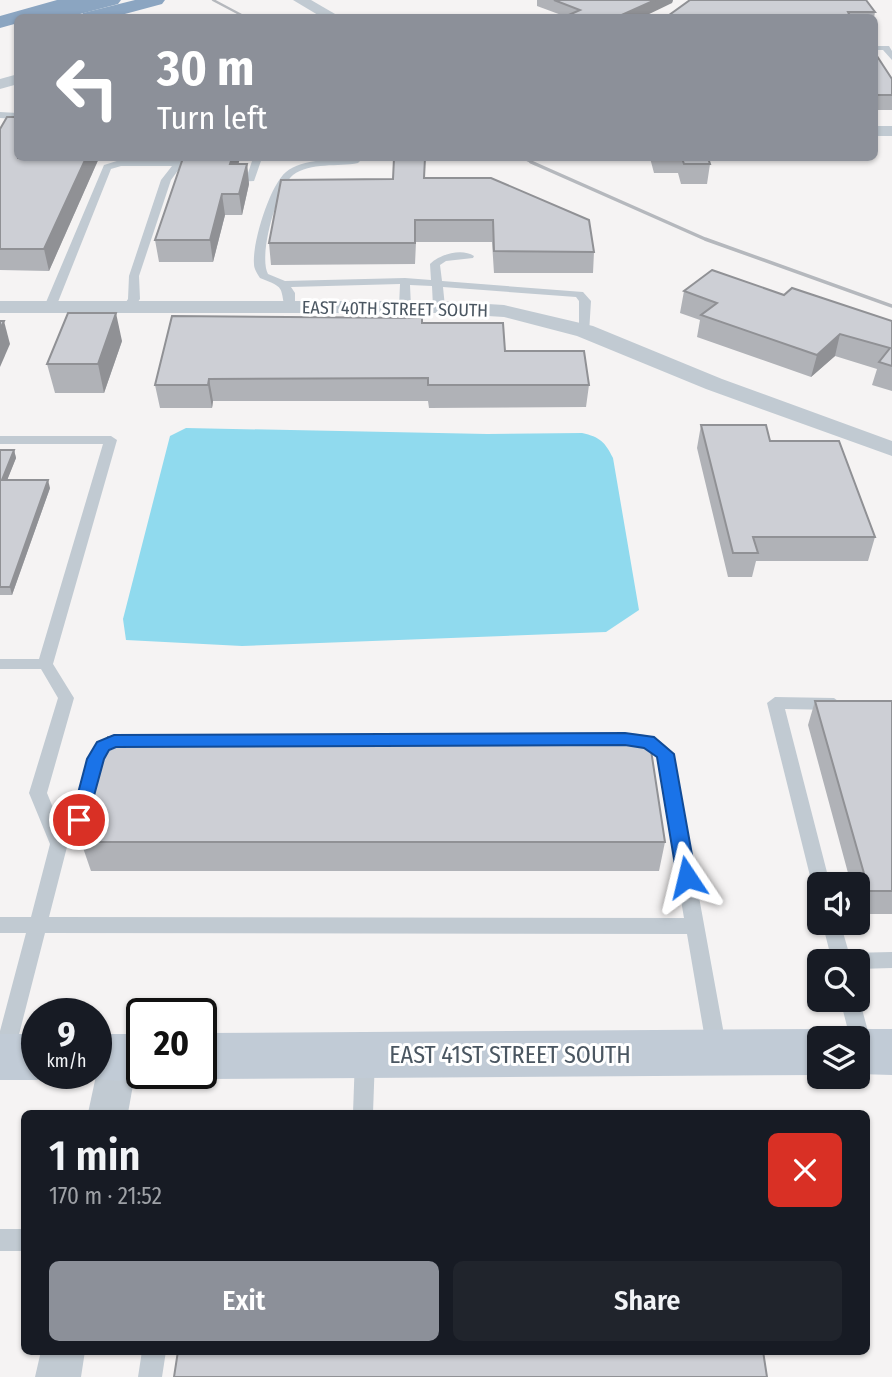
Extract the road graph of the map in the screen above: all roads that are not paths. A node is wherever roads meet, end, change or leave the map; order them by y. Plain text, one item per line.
1 (77, 0) edge
2 (112, 0) edge
3 (156, 0) edge
4 (300, 0) edge
5 (28, 14) edge
6 (59, 14) edge
7 (103, 14) edge
8 (327, 14) edge
9 (878, 38) edge
10 (878, 48) edge
11 (886, 48) junction
12 (892, 58) edge
13 (160, 161) edge
14 (179, 161) edge
15 (256, 161) edge
16 (355, 161) dead end
17 (239, 180) edge
18 (469, 256) dead end
19 (405, 281) junction
20 (435, 283) junction
21 (284, 284) junction
22 (485, 298) junction
23 (0, 307) edge
24 (50, 307) junction
25 (128, 307) junction
26 (289, 307) junction
27 (405, 307) junction
28 (439, 307) junction
29 (585, 331) junction
30 (0, 440) edge
31 (892, 449) edge
32 (0, 664) edge
33 (45, 664) junction
34 (853, 704) edge
35 (611, 739) edge
36 (142, 741) edge
37 (59, 844) junction
38 (818, 872) edge
39 (39, 924) junction
40 (0, 925) edge
41 (695, 926) junction
42 (870, 960) edge
43 (892, 960) edge
44 (807, 1052) edge
45 (718, 1053) junction
46 (217, 1056) edge
47 (365, 1056) junction
48 (14, 1057) edge
49 (119, 1057) edge
50 (109, 1110) edge
51 (363, 1110) edge
52 (0, 1240) edge
53 (21, 1240) edge
54 (62, 1355) edge
55 (153, 1355) edge
56 (58, 1377) edge
57 (150, 1377) edge

1 - 5 highway
2 - 6 highway
3 - 7 highway
4 - 8 street
9 - 11 lane
10 - 11 lane
11 - 12 lane
13 - 24 lane
14 - 25 lane
15 - 17 lane
16 - 21 lane
18 - 20 lane
19 - 20 lane
19 - 21 lane
19 - 27 lane
20 - 22 lane
20 - 28 lane
21 - 26 lane
22 - 28 street, EAST 40TH STREET SOUTH
22 - 29 street, EAST 40TH STREET SOUTH
22 - 29 lane
23 - 24 street, EAST 40TH STREET SOUTH
24 - 25 street, EAST 40TH STREET SOUTH
25 - 26 street, EAST 40TH STREET SOUTH
26 - 27 street, EAST 40TH STREET SOUTH
27 - 28 street, EAST 40TH STREET SOUTH
29 - 31 street, EAST 40TH STREET SOUTH
30 - 33 lane
32 - 33 lane
33 - 37 lane
34 - 38 lane
35 - 41 lane
36 - 37 lane
37 - 39 lane
39 - 40 lane
39 - 41 lane
39 - 48 lane
41 - 45 lane
42 - 43 lane
44 - 45 main road, EAST 41ST STREET SOUTH
45 - 47 main road, EAST 41ST STREET SOUTH
46 - 47 main road, EAST 41ST STREET SOUTH
47 - 51 lane
49 - 50 street
52 - 53 lane
54 - 56 street
55 - 57 lane

